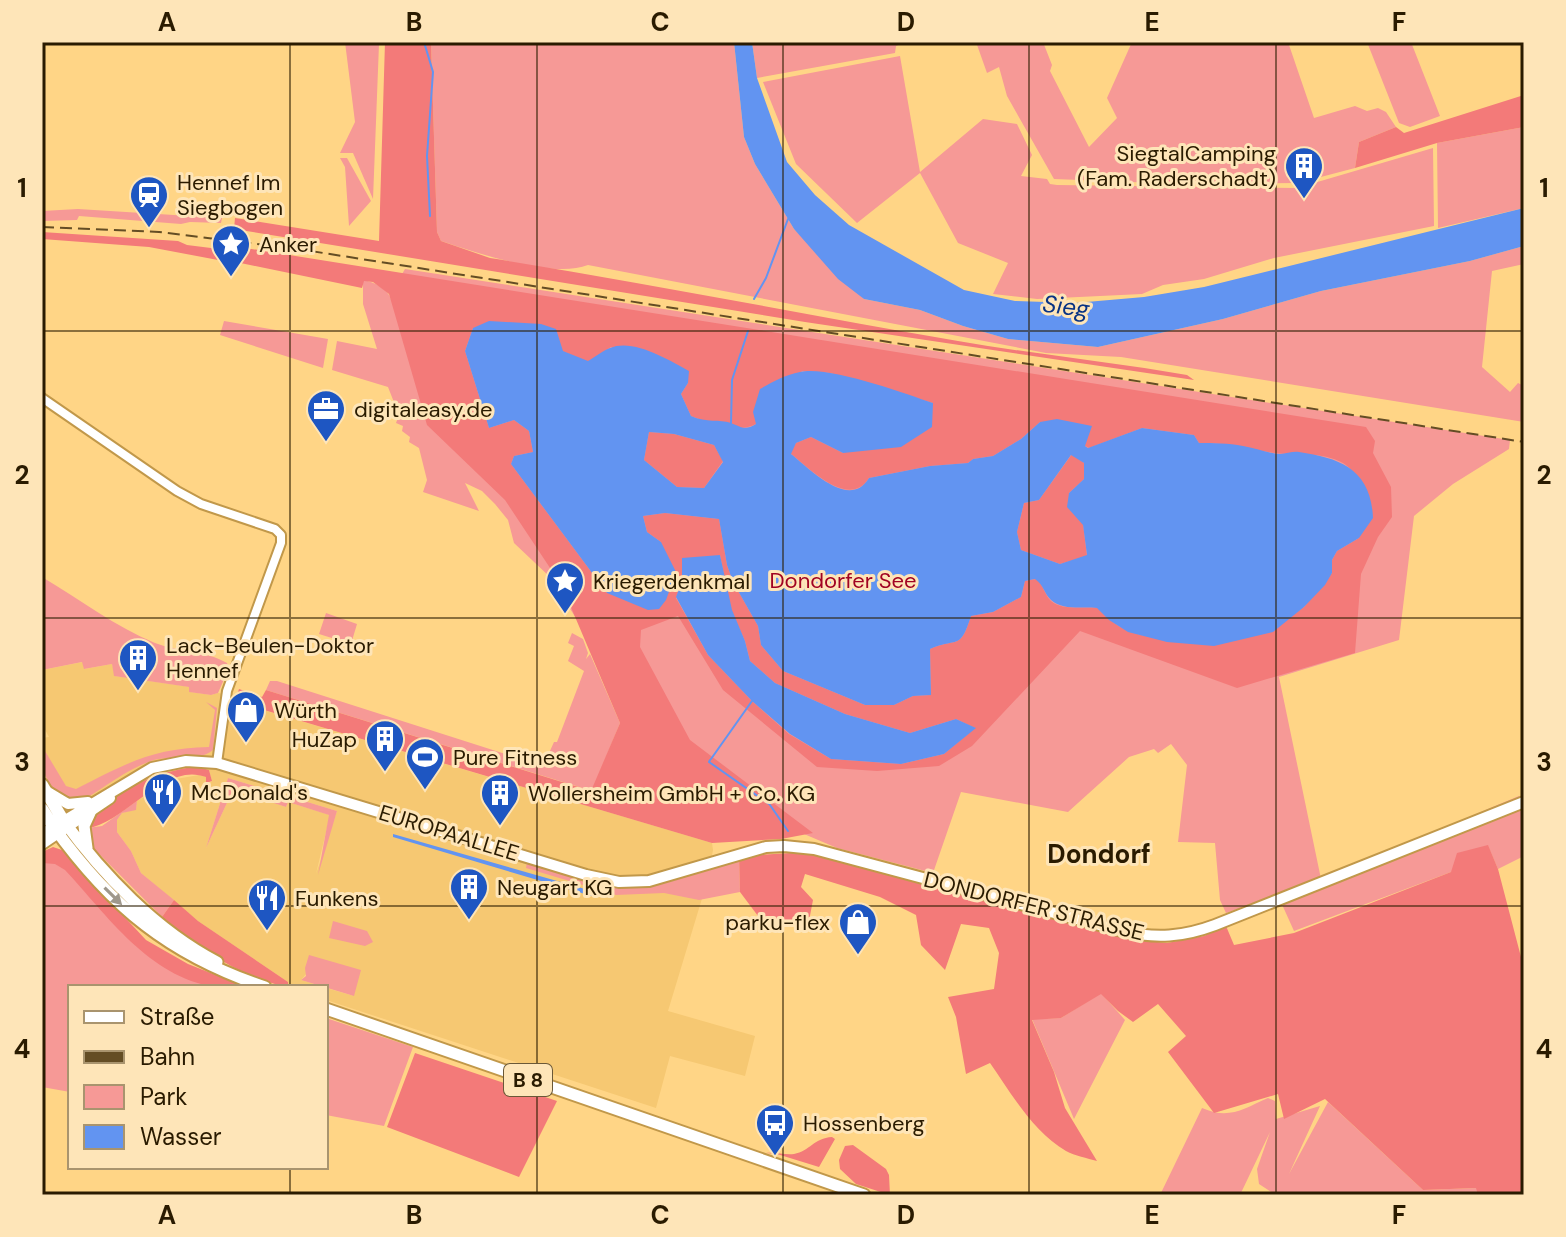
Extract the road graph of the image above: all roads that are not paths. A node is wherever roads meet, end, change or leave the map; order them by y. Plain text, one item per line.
1 (42, 398) edge
2 (217, 763) junction
3 (133, 777) junction
4 (43, 788) edge
5 (94, 801) junction
6 (1524, 802) edge
7 (42, 809) edge
8 (90, 813) junction
9 (57, 828) edge
10 (42, 844) edge
11 (766, 847) joint
12 (88, 852) junction
13 (258, 985) edge
14 (260, 985) edge
15 (328, 1010) edge
16 (864, 1195) edge

1 - 2 street
2 - 3 main road, EUROPAALLEE
2 - 11 main road, EUROPAALLEE
3 - 5 main road, EUROPAALLEE
3 - 8 main road, EUROPAALLEE
4 - 5 main road
4 - 9 highway
5 - 9 main road, EUROPAALLEE
6 - 11 main road, DONDORFER STRASSE
7 - 9 highway
8 - 9 main road, EUROPAALLEE
8 - 12 main road
9 - 10 main road
9 - 12 main road
9 -> 13 main road
12 - 14 main road
15 - 16 main road, B 8

